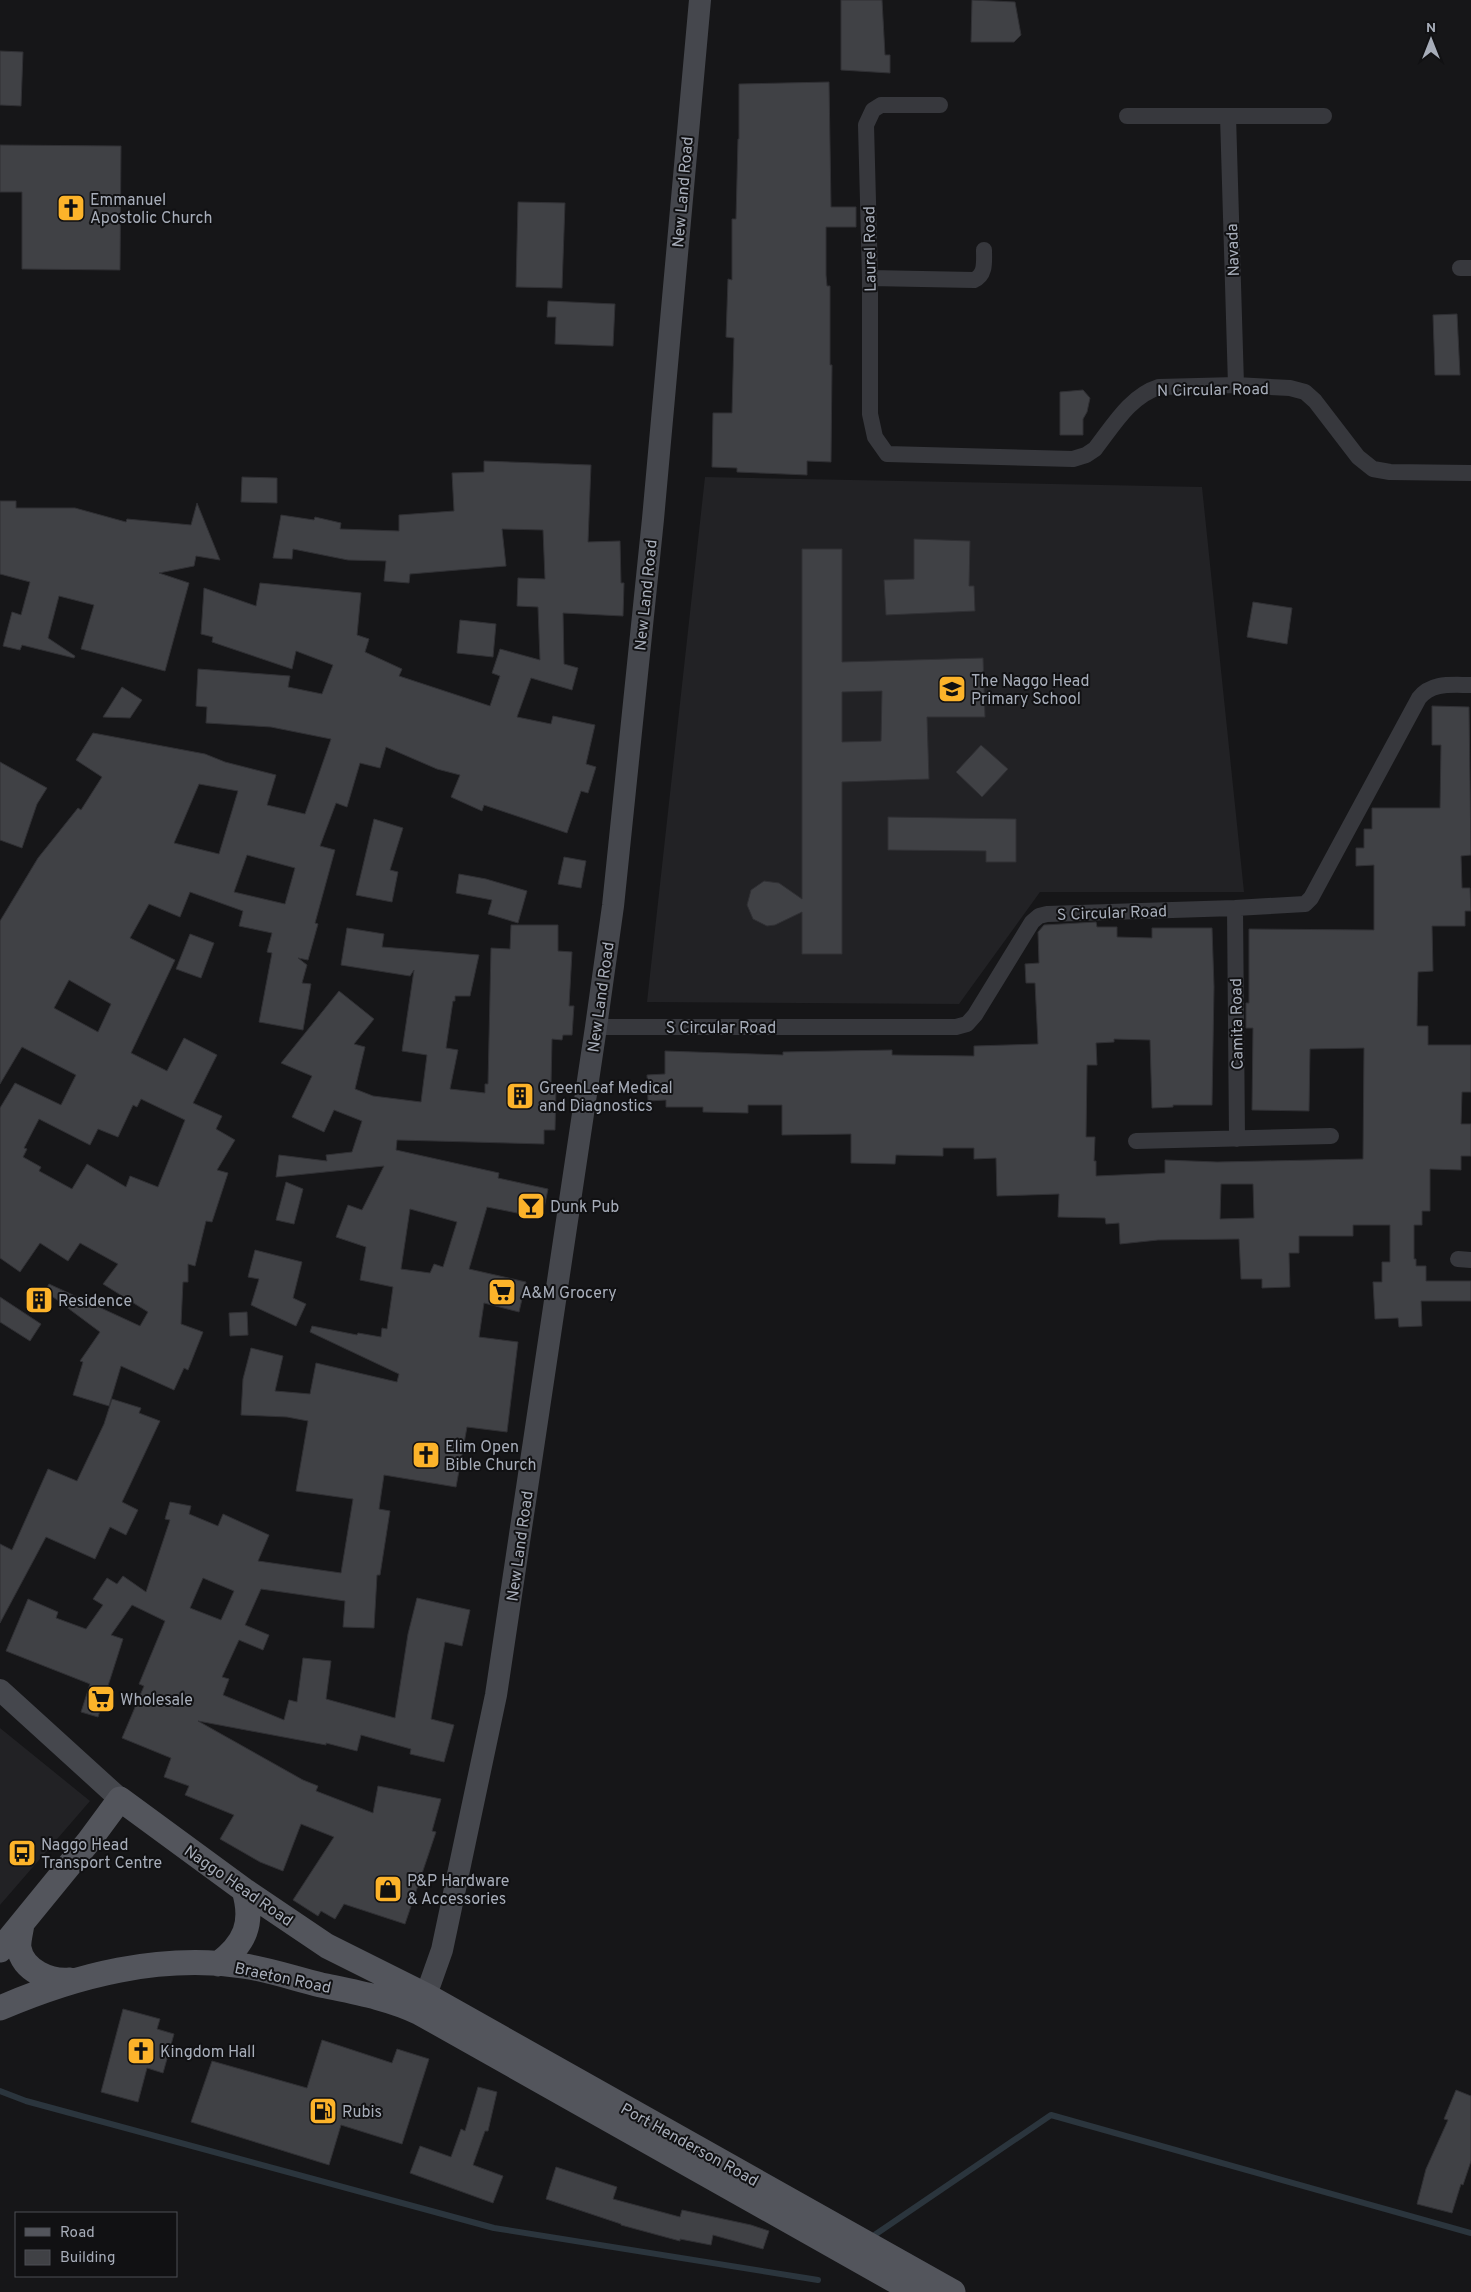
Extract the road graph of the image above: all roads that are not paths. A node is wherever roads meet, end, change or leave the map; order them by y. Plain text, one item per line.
1 (700, 0) edge
2 (940, 105) dead end
3 (1127, 116) dead end
4 (1228, 116) junction
5 (1324, 116) dead end
6 (984, 250) dead end
7 (870, 278) junction
8 (1236, 385) junction
9 (887, 454) joint
10 (1471, 473) edge
11 (1471, 685) edge
12 (1235, 908) junction
13 (596, 1027) junction
14 (1331, 1136) dead end
15 (1237, 1139) junction
16 (1136, 1141) dead end
17 (0, 1690) edge
18 (120, 1799) junction
19 (244, 1890) junction
20 (22, 1924) junction
21 (0, 1950) edge
22 (218, 1964) junction
23 (83, 1979) junction
24 (423, 2004) junction
25 (0, 2008) edge
26 (915, 2292) edge
27 (953, 2292) edge

1 - 13 street, New Land Road
2 - 7 street, Laurel Road
3 - 4 street
4 - 5 street
4 - 8 street, Navada
6 - 7 street
7 - 9 street, Laurel Road
8 - 9 street, N Circular Road
8 - 10 street, N Circular Road
11 - 12 street, S Circular Road
12 - 13 street, S Circular Road
12 - 15 street, Camita Road
13 - 24 street, New Land Road
14 - 15 street
15 - 16 street
17 - 18 street, Naggo Head Road
18 - 19 main road, Naggo Head Road
18 - 20 main road
19 - 22 main road
19 - 24 main road, Naggo Head Road
20 - 21 main road
20 - 23 main road
22 - 23 main road, Braeton Road
22 - 24 main road, Braeton Road
23 - 25 main road, Braeton Road
24 - 26 main road, Port Henderson Road
24 - 27 main road, Port Henderson Road

